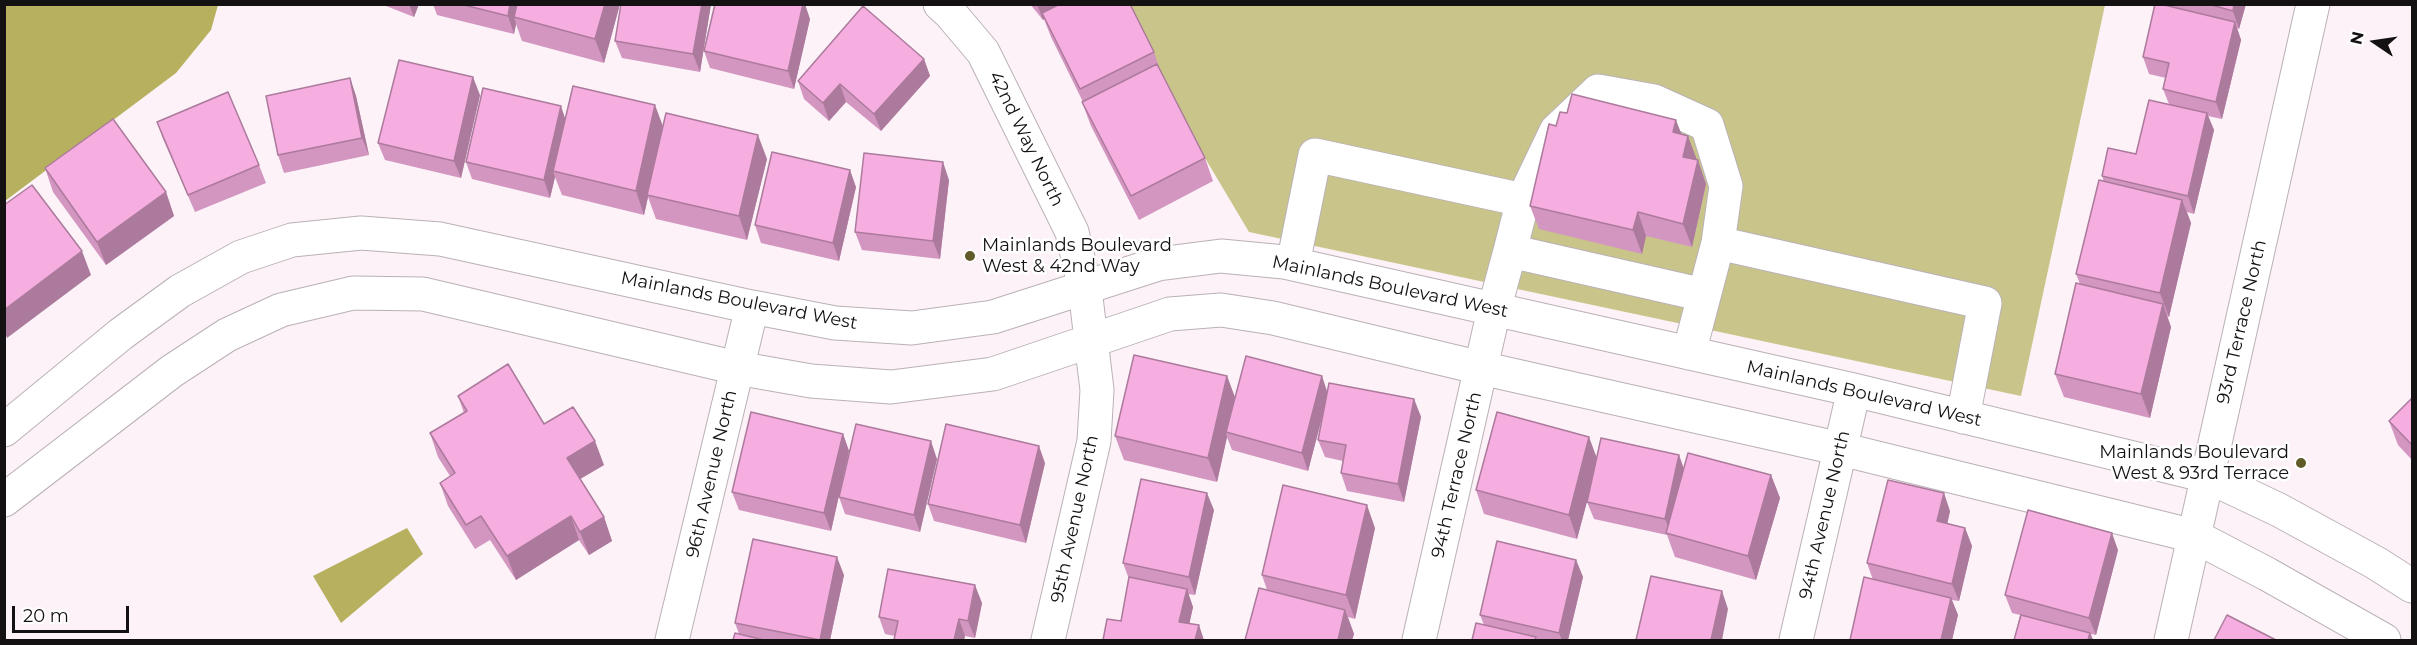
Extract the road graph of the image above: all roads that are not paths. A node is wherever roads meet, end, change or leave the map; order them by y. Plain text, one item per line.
1 (940, 4) edge
2 (2313, 4) edge
3 (1523, 200) junction
4 (1718, 243) junction
5 (1510, 251) junction
6 (1293, 264) junction
7 (1085, 289) junction
8 (1704, 295) junction
9 (752, 307) junction
10 (1494, 310) junction
11 (1091, 341) junction
12 (1689, 353) junction
13 (737, 368) junction
14 (1481, 368) junction
15 (1854, 390) junction
16 (1963, 417) junction
17 (4, 430) edge
18 (1841, 449) junction
19 (2207, 476) junction
20 (4, 500) edge
21 (2194, 536) junction
22 (2412, 586) edge
23 (672, 640) edge
24 (1048, 640) edge
25 (1419, 640) edge
26 (1796, 640) edge
27 (2171, 640) edge
28 (2384, 640) edge

1 - 7 street, 42nd Way North
2 - 19 street, 93rd Terrace North
3 - 4 street, 94th Terrace North
3 - 5 street, 94th Terrace North
3 - 6 street
4 - 8 street
4 - 16 street
5 - 8 street
5 - 10 street, 94th Terrace North
6 - 7 street, Mainlands Boulevard West
6 - 10 street, Mainlands Boulevard West
7 - 9 street, Mainlands Boulevard West
7 - 11 street, 95th Avenue North
8 - 12 street
9 - 13 street, 96th Avenue North
9 - 17 street, Mainlands Boulevard West
10 - 12 street, Mainlands Boulevard West
10 - 14 street, 94th Terrace North
11 - 13 street
11 - 14 street
11 - 24 street, 95th Avenue North
12 - 15 street, Mainlands Boulevard West
13 - 20 street
13 - 23 street, 96th Avenue North
14 - 18 street
14 - 25 street, 94th Terrace North
15 - 16 street, Mainlands Boulevard West
15 - 18 street, 94th Avenue North
16 - 19 street, Mainlands Boulevard West
18 - 21 street
18 - 26 street, 94th Avenue North
19 - 21 street, 93rd Terrace North
19 - 22 street, Mainlands Boulevard West
21 - 27 street, 93rd Terrace North
21 - 28 street

